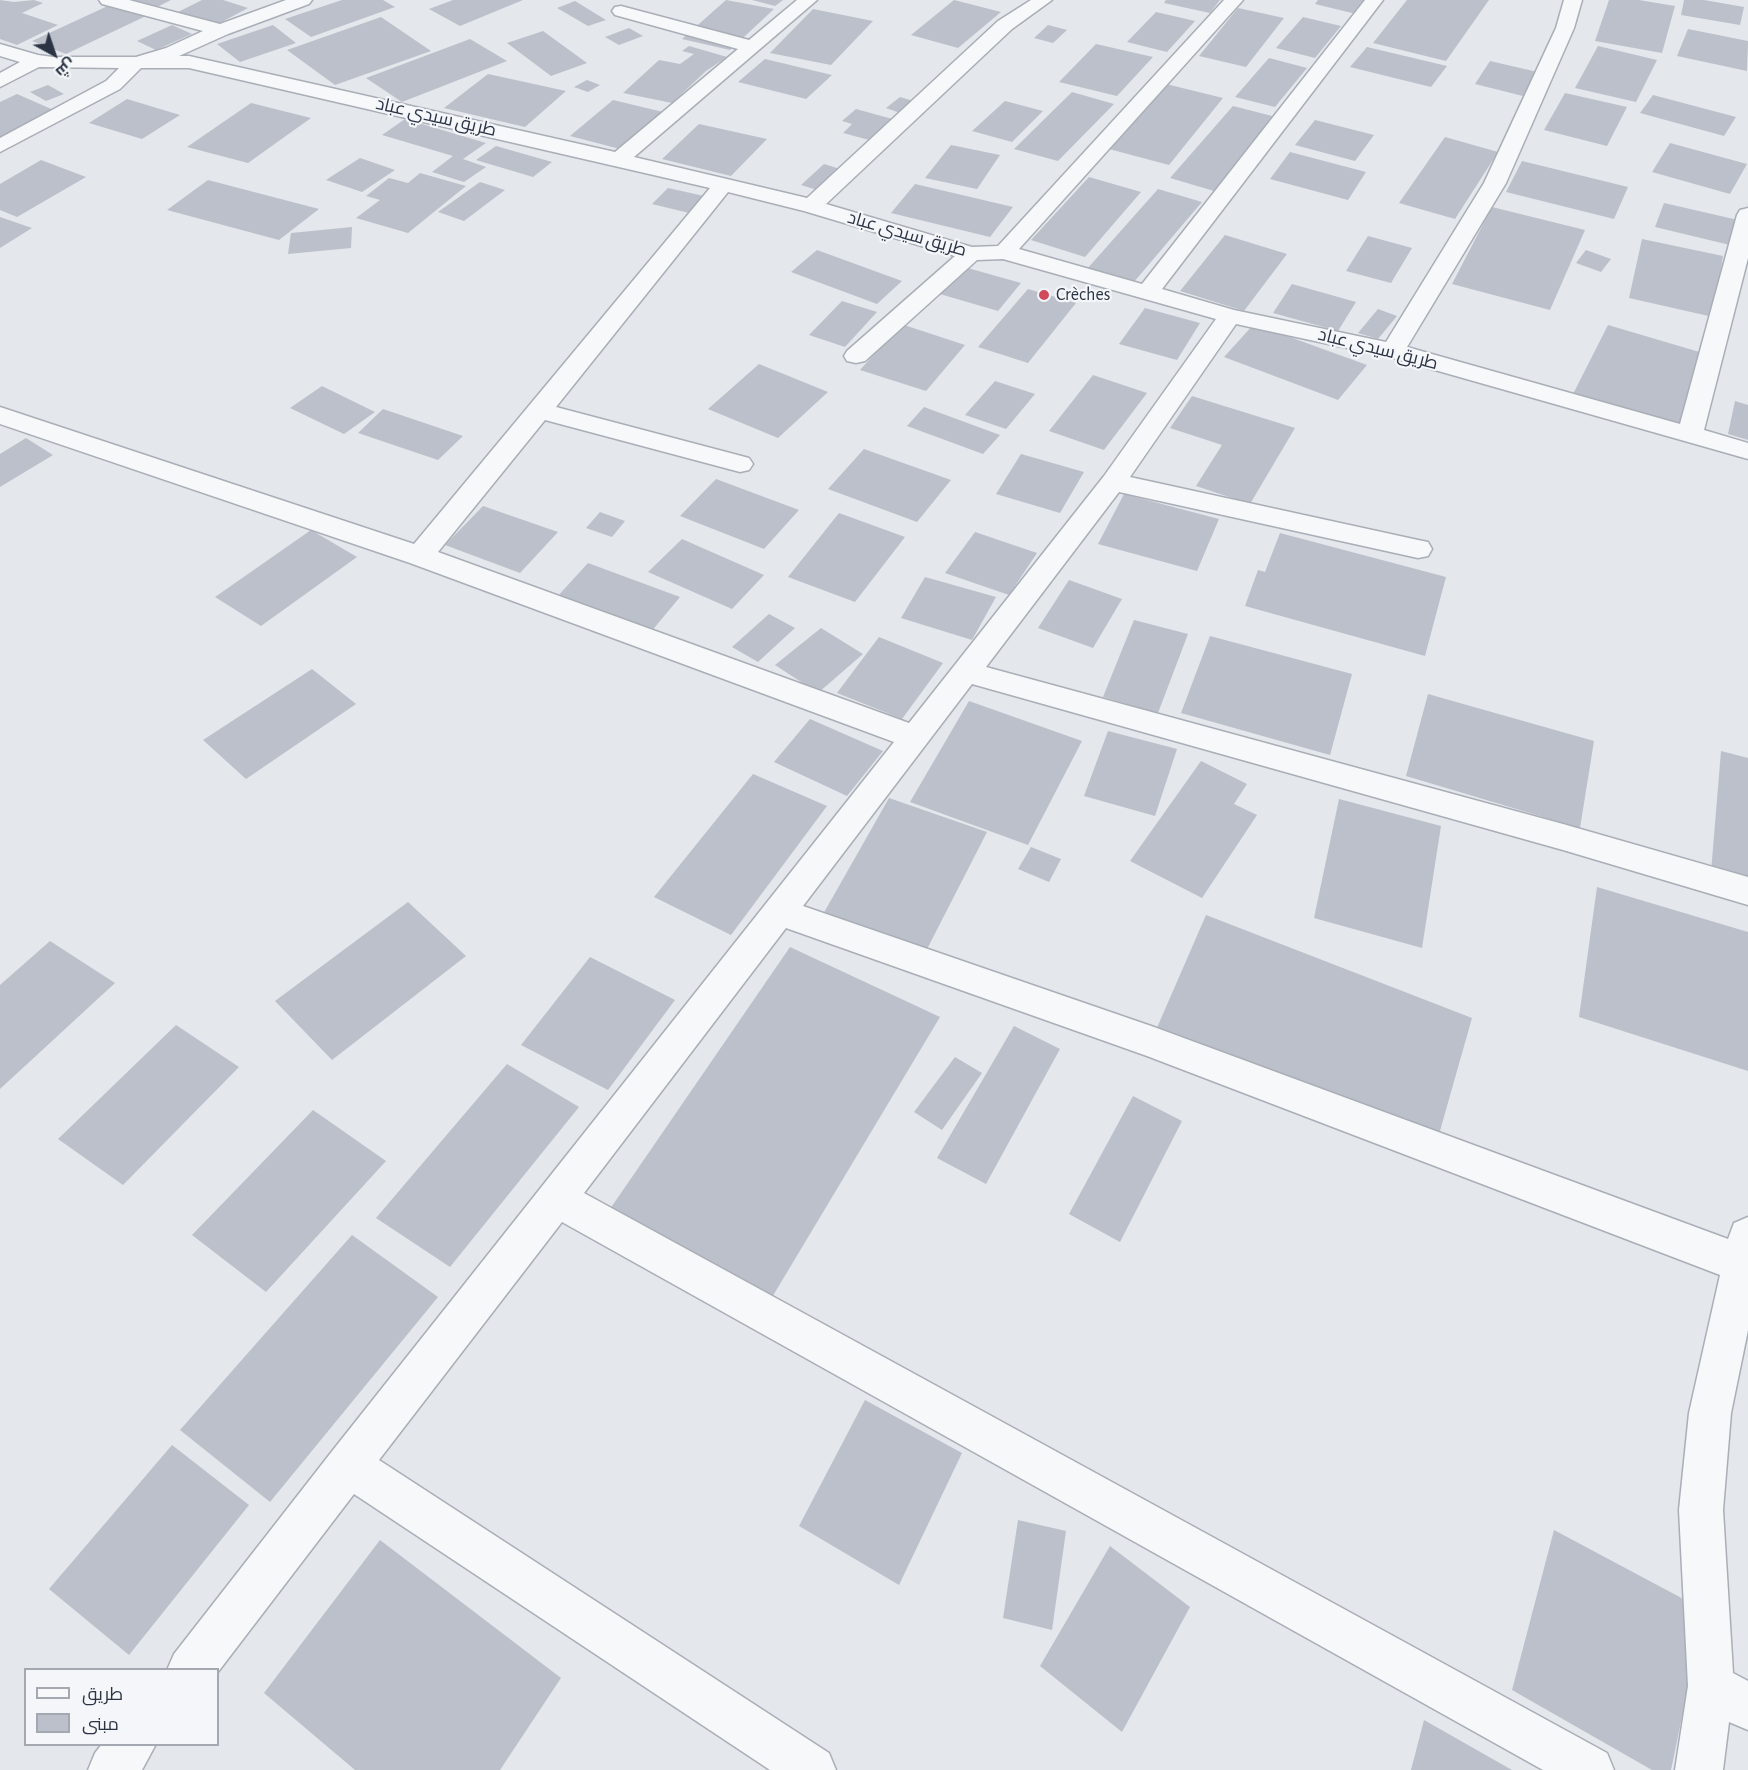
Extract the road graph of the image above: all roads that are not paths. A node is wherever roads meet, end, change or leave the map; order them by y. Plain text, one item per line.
1 (108, 0) edge
2 (303, 0) edge
3 (808, 0) edge
4 (1043, 0) edge
5 (1234, 0) edge
6 (1374, 0) edge
7 (1573, 0) edge
8 (621, 11) dead end
9 (221, 30) junction
10 (752, 47) junction
11 (0, 50) edge
12 (36, 61) junction
13 (135, 63) junction
14 (0, 81) edge
15 (0, 146) edge
16 (619, 159) junction
17 (723, 184) junction
18 (812, 206) junction
19 (1748, 215) edge
20 (1004, 252) junction
21 (971, 254) junction
22 (1148, 292) junction
23 (1230, 315) junction
24 (1393, 351) junction
25 (856, 356) dead end
26 (539, 410) junction
27 (0, 415) edge
28 (1690, 435) junction
29 (1748, 451) edge
30 (740, 464) dead end
31 (1113, 482) junction
32 (1418, 549) dead end
33 (420, 556) junction
34 (966, 672) junction
35 (914, 737) junction
36 (1748, 891) edge
37 (779, 912) junction
38 (556, 1198) junction
39 (1745, 1255) edge
40 (348, 1465) junction
41 (192, 1668) edge
42 (1730, 1696) edge
43 (130, 1746) edge
44 (112, 1770) edge
45 (812, 1770) edge
46 (1590, 1770) edge
47 (1699, 1770) edge

1 - 9 street
2 - 9 street
3 - 10 street
4 - 18 street
5 - 20 street
6 - 22 street
7 - 24 street
8 - 10 street
9 - 13 street
10 - 16 street
11 - 12 street, طريق سيدي عباد
12 - 13 street, طريق سيدي عباد
12 - 14 street
13 - 15 street
13 - 16 street, طريق سيدي عباد
16 - 17 street, طريق سيدي عباد
17 - 18 street, طريق سيدي عباد
17 - 26 street
18 - 21 street, طريق سيدي عباد
19 - 28 street
20 - 21 street, طريق سيدي عباد
20 - 22 street, طريق سيدي عباد
21 - 25 street
22 - 23 street, طريق سيدي عباد
23 - 24 street, طريق سيدي عباد
23 - 31 street
24 - 28 street, طريق سيدي عباد
26 - 30 street
26 - 33 street
27 - 33 street
28 - 29 street, طريق سيدي عباد
31 - 32 street
31 - 34 street
33 - 35 street
34 - 35 street
34 - 36 street
35 - 37 street
37 - 38 street
37 - 39 street
38 - 40 street
38 - 46 street
39 - 42 street
40 - 41 street
40 - 45 street
42 - 47 street
43 - 44 street

